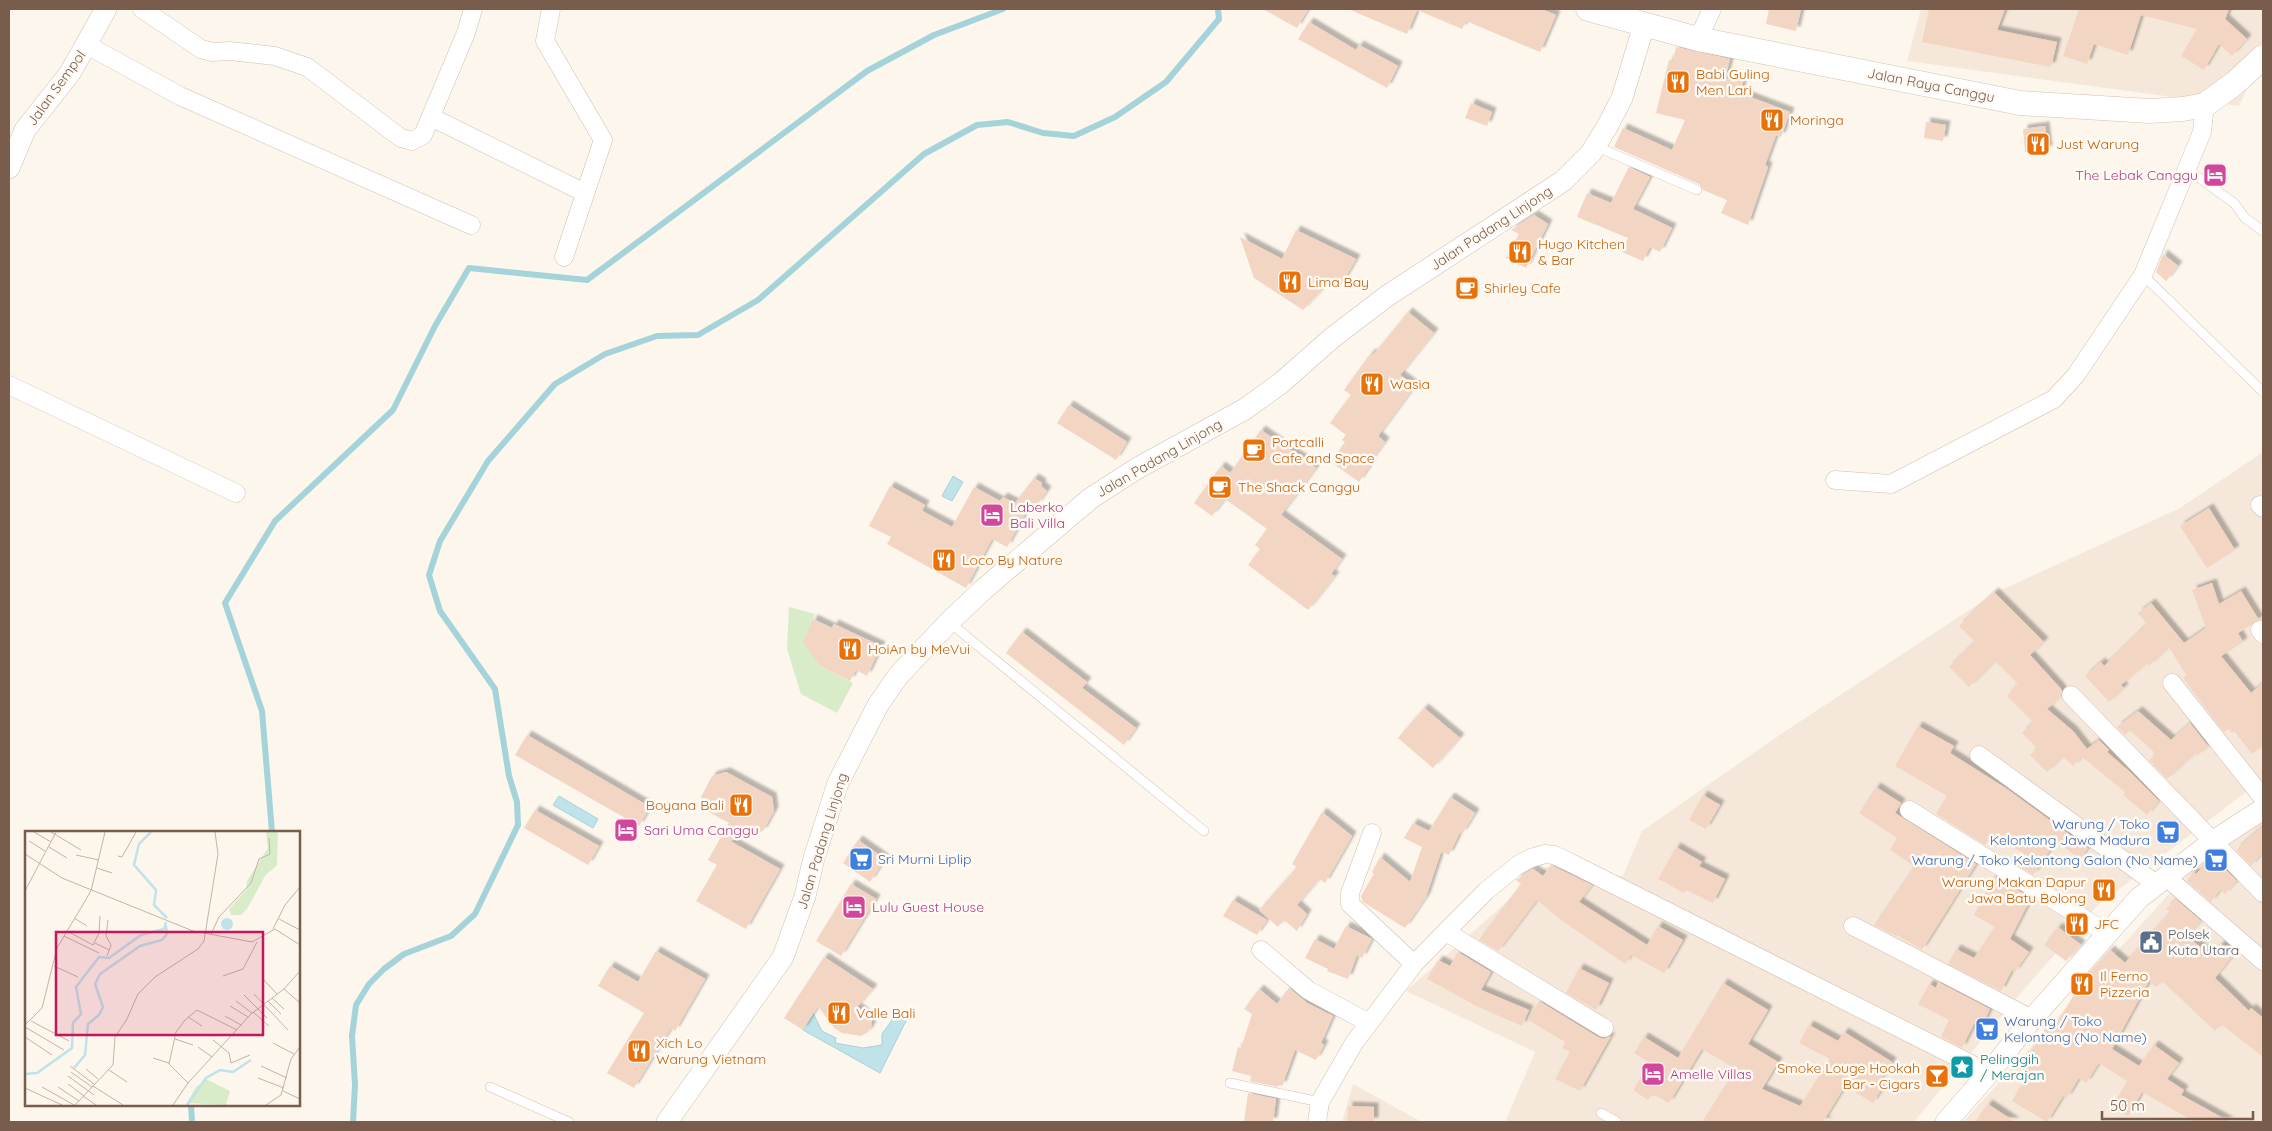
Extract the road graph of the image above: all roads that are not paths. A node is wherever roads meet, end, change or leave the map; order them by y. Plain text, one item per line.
1 (106, 9) edge
2 (142, 9) edge
3 (473, 9) edge
4 (551, 9) edge
5 (1588, 9) edge
6 (1712, 9) edge
7 (1647, 17) edge
8 (1698, 39) junction
9 (87, 45) junction
10 (2263, 57) edge
11 (2205, 105) junction
12 (431, 117) junction
13 (1595, 146) junction
14 (9, 168) edge
15 (2187, 168) junction
16 (1697, 190) dead end
17 (585, 193) junction
18 (471, 225) dead end
19 (2263, 231) edge
20 (564, 258) dead end
21 (2143, 274) junction
22 (9, 385) edge
23 (2263, 392) edge
24 (1835, 480) dead end
25 (236, 493) dead end
26 (948, 622) junction
27 (2172, 683) dead end
28 (2071, 695) dead end
29 (1979, 755) dead end
30 (2263, 798) edge
31 (2263, 809) edge
32 (1909, 810) dead end
33 (1204, 831) dead end
34 (1372, 833) dead end
35 (2212, 842) junction
36 (2161, 880) junction
37 (2263, 893) edge
38 (1853, 926) dead end
39 (1446, 932) junction
40 (2106, 933) junction
41 (1261, 950) dead end
42 (2263, 961) edge
43 (1414, 964) junction
44 (2032, 1019) junction
45 (1369, 1022) junction
46 (1604, 1028) dead end
47 (1989, 1073) junction
48 (1230, 1083) dead end
49 (490, 1087) dead end
50 (1320, 1102) junction
51 (1601, 1113) dead end
52 (569, 1122) edge
53 (667, 1122) edge
54 (1317, 1122) edge
55 (1617, 1122) edge
56 (1946, 1122) edge

1 - 9 street, Jalan Sempol
2 - 12 street
3 - 12 street
4 - 17 street
5 - 7 main road, Jalan Raya Canggu
6 - 8 street
7 - 8 main road, Jalan Raya Canggu
7 - 13 street, Jalan Padang Linjong
8 - 11 main road, Jalan Raya Canggu
9 - 14 street, Jalan Sempol
9 - 18 street
10 - 11 main road, Jalan Raya Canggu
11 - 15 street
12 - 17 street
13 - 16 lane
13 - 26 street, Jalan Padang Linjong
15 - 19 lane
15 - 21 street
17 - 20 street
21 - 23 lane
21 - 24 street
22 - 25 street
26 - 33 lane
26 - 53 street, Jalan Padang Linjong
27 - 30 street
28 - 35 street
29 - 36 street
31 - 35 street
32 - 40 street
34 - 43 street
35 - 36 street
35 - 37 street
36 - 40 street
36 - 42 street
38 - 44 street
39 - 43 street
39 - 46 street
39 - 47 street
40 - 44 street
41 - 45 street
43 - 45 street
44 - 47 street
45 - 50 street
47 - 56 street
48 - 50 lane
49 - 52 lane
50 - 54 street
51 - 55 lane

